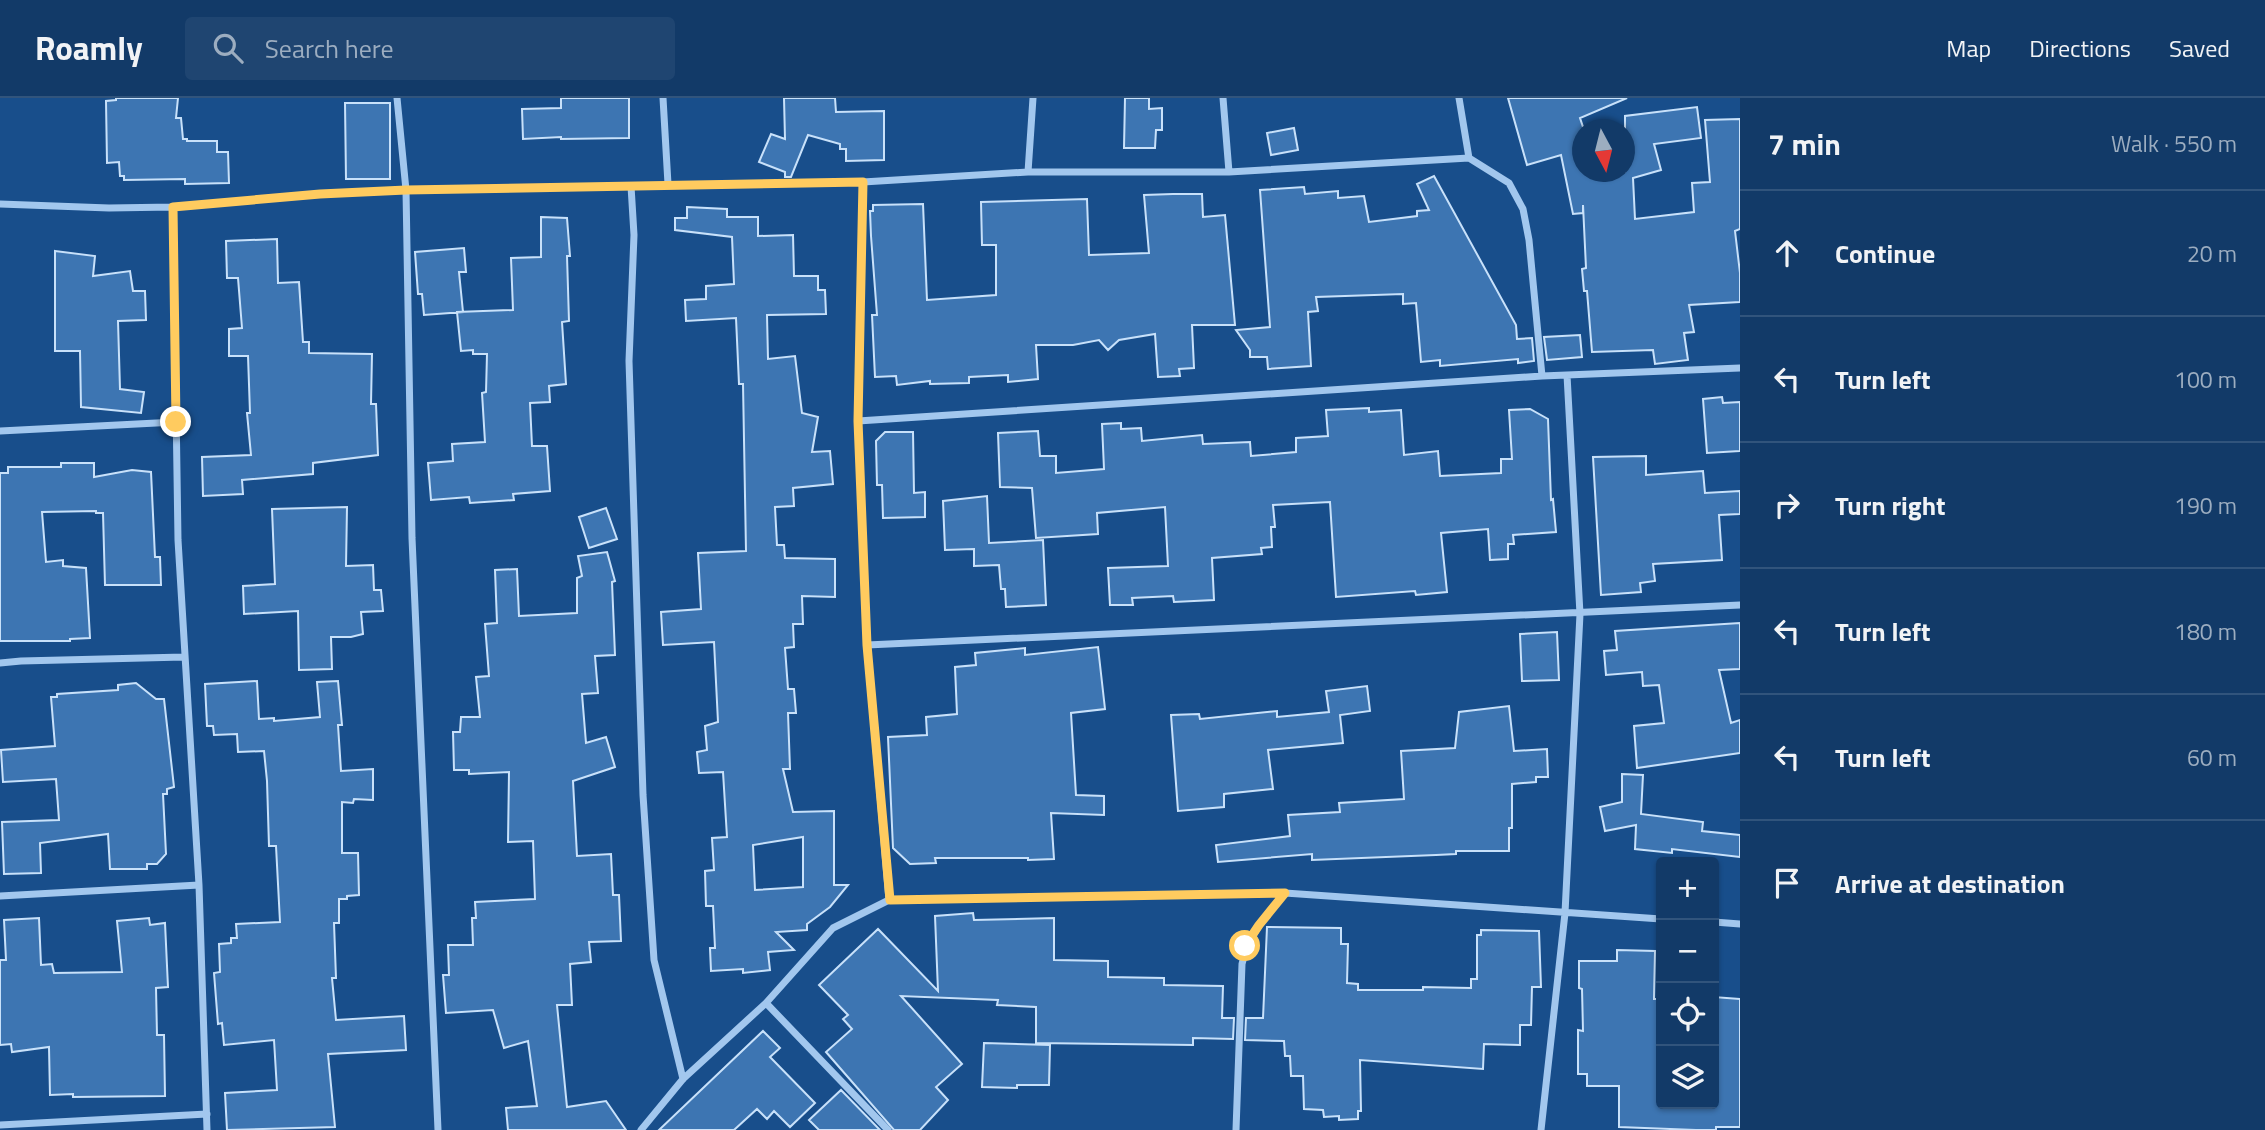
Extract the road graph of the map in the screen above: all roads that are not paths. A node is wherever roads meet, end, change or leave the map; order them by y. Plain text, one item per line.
1 (397, 98) edge
2 (663, 98) edge
3 (1033, 98) edge
4 (1223, 98) edge
5 (1458, 98) edge
6 (1469, 158) junction
7 (1028, 172) junction
8 (1229, 172) junction
9 (863, 182) junction
10 (668, 184) junction
11 (631, 186) junction
12 (406, 190) junction
13 (0, 204) edge
14 (173, 207) junction
15 (1740, 368) edge
16 (1567, 375) junction
17 (1542, 376) junction
18 (858, 421) junction
19 (176, 422) junction
20 (0, 431) edge
21 (1740, 605) edge
22 (1580, 614) junction
23 (867, 645) junction
24 (184, 657) junction
25 (0, 663) edge
26 (199, 885) junction
27 (1285, 893) junction
28 (0, 896) edge
29 (890, 900) junction
30 (1565, 913) junction
31 (1656, 919) edge
32 (1719, 922) edge
33 (1740, 924) edge
34 (766, 1003) junction
35 (683, 1079) junction
36 (207, 1114) junction
37 (0, 1125) edge
38 (207, 1130) edge
39 (438, 1130) edge
40 (641, 1130) edge
41 (888, 1130) edge
42 (1236, 1130) edge
43 (1541, 1130) edge

1 - 12 street
2 - 10 street
3 - 7 street
4 - 8 street
5 - 6 street
6 - 8 street
6 - 17 street
7 - 8 street
7 - 9 street
9 - 10 street
9 - 18 street
10 - 11 street
11 - 12 street
11 - 35 street
12 - 14 street
12 - 39 street
13 - 14 street
14 - 19 street
15 - 16 street
16 - 17 street
16 - 22 street
17 - 18 street
18 - 23 street
19 - 20 street
19 - 24 street
21 - 22 street
22 - 23 street
22 - 30 street
23 - 29 street
24 - 25 street
24 - 26 street
26 - 28 street
26 - 36 street
27 - 29 street
27 - 30 street
27 - 42 street
29 - 34 street
30 - 31 street
30 - 43 street
32 - 33 street
34 - 35 street
34 - 41 street
35 - 40 street
36 - 37 street
36 - 38 street

